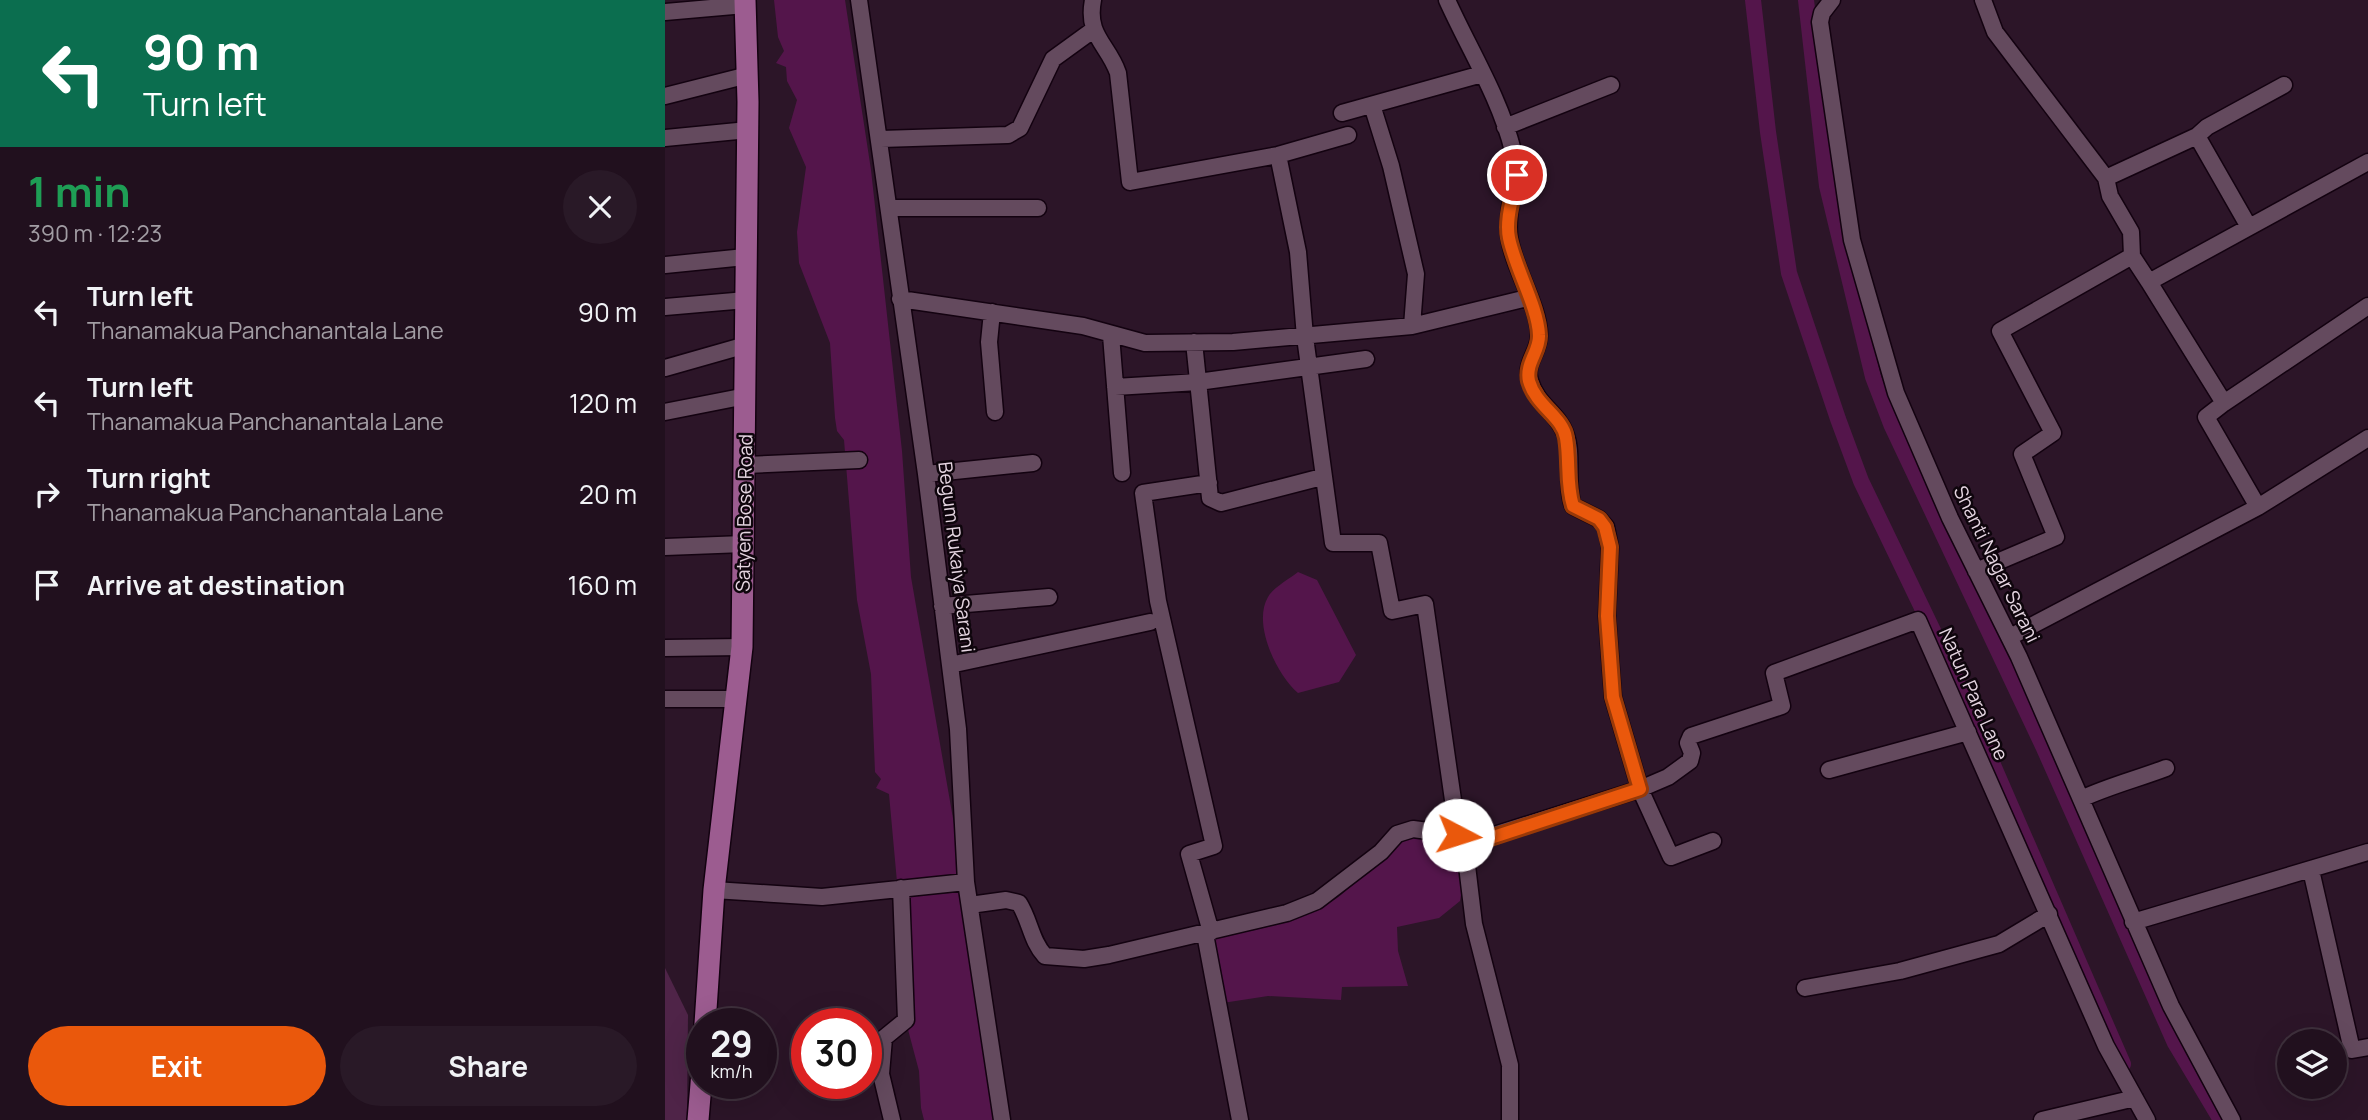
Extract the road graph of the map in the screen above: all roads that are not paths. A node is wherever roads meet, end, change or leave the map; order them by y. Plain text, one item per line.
1 (859, 0) edge
2 (1093, 0) edge
3 (1832, 0) edge
4 (1983, 0) edge
5 (1454, 2) edge
6 (745, 3) edge
7 (689, 5) edge
8 (665, 12) edge
9 (1093, 30) junction
10 (1482, 74) junction
11 (748, 75) junction
12 (1611, 85) dead end
13 (2284, 85) dead end
14 (665, 96) edge
15 (1372, 105) junction
16 (1342, 113) dead end
17 (1505, 127) junction
18 (748, 130) junction
19 (1348, 135) dead end
20 (2197, 136) junction
21 (665, 138) edge
22 (881, 139) junction
23 (1278, 155) junction
24 (2368, 162) edge
25 (2106, 178) junction
26 (890, 208) junction
27 (1038, 208) dead end
28 (2249, 227) junction
29 (2132, 256) junction
30 (745, 257) junction
31 (665, 265) edge
32 (2149, 282) junction
33 (1528, 298) junction
34 (900, 299) junction
35 (745, 300) junction
36 (2368, 306) edge
37 (665, 307) edge
38 (992, 312) junction
39 (1412, 326) junction
40 (1111, 335) junction
41 (1305, 337) junction
42 (1194, 342) junction
43 (746, 345) junction
44 (1366, 359) dead end
45 (1308, 366) junction
46 (665, 368) edge
47 (1198, 383) junction
48 (1115, 387) junction
49 (746, 396) junction
50 (2224, 403) junction
51 (665, 412) edge
52 (995, 412) dead end
53 (2368, 438) edge
54 (859, 460) dead end
55 (1033, 463) dead end
56 (746, 466) junction
57 (1122, 473) dead end
58 (926, 474) junction
59 (1322, 477) junction
60 (1209, 483) junction
61 (2258, 507) junction
62 (744, 544) junction
63 (665, 547) edge
64 (1976, 571) junction
65 (1049, 597) dead end
66 (942, 606) junction
67 (1150, 622) dead end
68 (2010, 637) junction
69 (742, 647) junction
70 (665, 648) edge
71 (950, 665) junction
72 (665, 699) edge
73 (735, 699) junction
74 (1968, 732) junction
75 (2166, 768) dead end
76 (1829, 770) dead end
77 (1640, 789) junction
78 (2081, 799) junction
79 (1464, 840) junction
80 (1713, 841) dead end
81 (2368, 852) edge
82 (2311, 870) junction
83 (966, 882) junction
84 (901, 888) junction
85 (713, 890) junction
86 (969, 905) junction
87 (2049, 914) junction
88 (2133, 922) junction
89 (1208, 933) junction
90 (1805, 988) dead end
91 (706, 1008) edge
92 (2368, 1047) edge
93 (2134, 1098) junction
94 (700, 1099) edge
95 (698, 1120) edge
96 (892, 1120) edge
97 (1002, 1120) edge
98 (1240, 1120) edge
99 (1510, 1120) edge
100 (2042, 1120) edge
101 (2147, 1120) edge
102 (2232, 1120) edge

1 - 22 street, Begum Rukaiya Sarani
2 - 9 street
3 - 64 street, Shanti Nagar Sarani
4 - 25 street
5 - 10 street
6 - 7 street
6 - 11 main road, Satyen Bose Road
7 - 8 street
9 - 22 street
9 - 23 street
10 - 15 street
10 - 17 street
11 - 14 street
11 - 18 main road, Satyen Bose Road
12 - 17 street
13 - 20 street
15 - 16 street
15 - 39 street
17 - 33 street
18 - 21 street
18 - 30 main road, Satyen Bose Road
19 - 23 street
20 - 25 street
20 - 28 street
22 - 26 street, Begum Rukaiya Sarani
23 - 41 street
24 - 28 street
25 - 29 street
26 - 27 street
26 - 34 street, Begum Rukaiya Sarani
28 - 32 street
29 - 32 street
29 - 64 street
30 - 31 street
30 - 35 main road, Satyen Bose Road
32 - 50 street
33 - 39 street
33 - 77 street
34 - 38 street
34 - 58 street, Begum Rukaiya Sarani
35 - 37 street
35 - 43 main road, Satyen Bose Road
36 - 50 street
38 - 40 street
38 - 52 street
39 - 41 street
40 - 42 street
40 - 48 street
41 - 42 street
41 - 45 street
42 - 47 street
43 - 46 street
43 - 49 main road, Satyen Bose Road
44 - 45 street
45 - 47 street
45 - 59 street
47 - 48 street
47 - 60 street
48 - 57 street
49 - 51 street
49 - 56 main road, Satyen Bose Road
50 - 61 street
53 - 61 street
54 - 56 street
55 - 58 street
56 - 62 main road, Satyen Bose Road
58 - 66 street, Begum Rukaiya Sarani
59 - 60 street
59 - 79 street
60 - 89 street
61 - 68 street
62 - 63 street
62 - 69 main road, Satyen Bose Road
64 - 68 street, Shanti Nagar Sarani
65 - 66 street
66 - 71 street, Begum Rukaiya Sarani
67 - 71 street
68 - 78 street, Shanti Nagar Sarani
69 - 70 street
69 - 73 main road, Satyen Bose Road
71 - 83 street, Begum Rukaiya Sarani
72 - 73 street
73 - 85 main road, Satyen Bose Road
74 - 76 street
74 - 77 street, Natun Para Lane
74 - 87 street, Natun Para Lane
75 - 78 street
77 - 79 street
77 - 80 street
78 - 88 street, Shanti Nagar Sarani
79 - 89 street
79 - 99 street
81 - 82 street
82 - 88 street
82 - 92 street
83 - 84 street
83 - 86 street, Begum Rukaiya Sarani
84 - 85 street
84 - 96 street
85 - 91 main road, Satyen Bose Road
86 - 89 street
86 - 97 street, Begum Rukaiya Sarani
87 - 90 street
87 - 93 street, Natun Para Lane
88 - 102 street, Shanti Nagar Sarani
89 - 98 street
93 - 100 street
93 - 101 street, Natun Para Lane
94 - 95 main road

